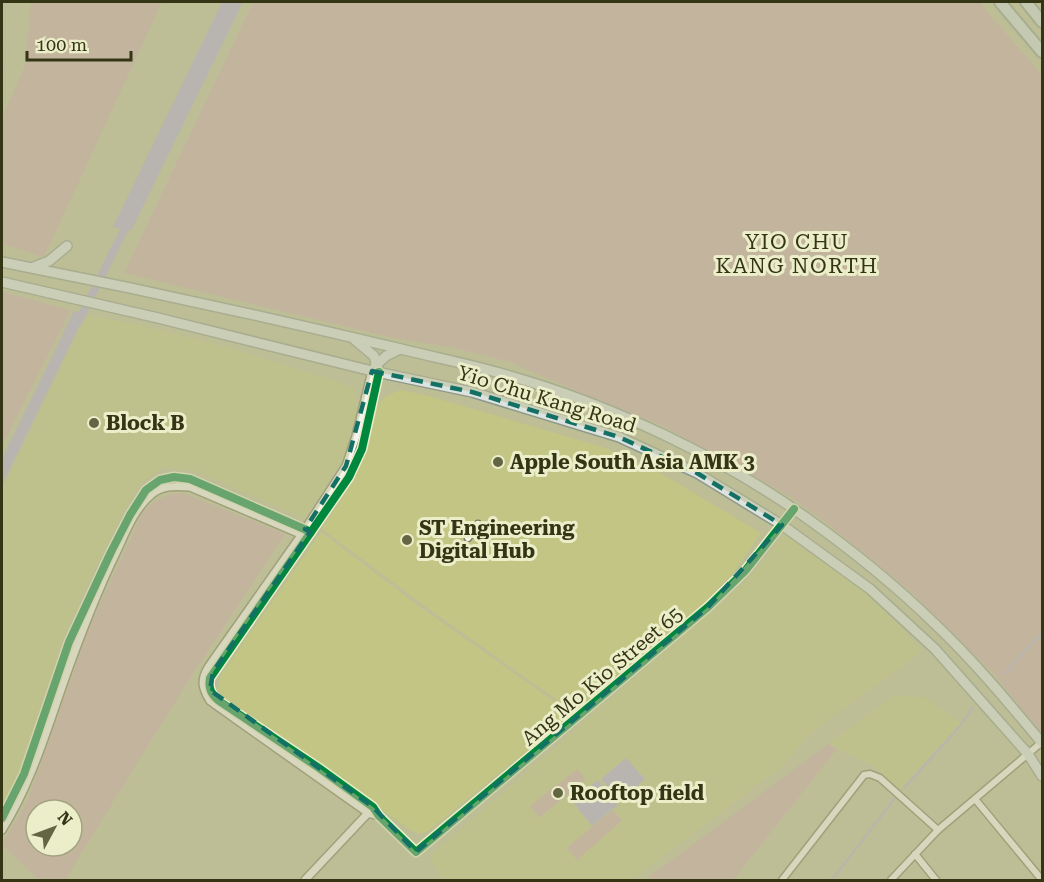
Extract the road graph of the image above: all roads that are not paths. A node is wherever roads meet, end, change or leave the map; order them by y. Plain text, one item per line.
1 (1000, 2) edge
2 (1026, 2) edge
3 (1042, 22) edge
4 (1042, 52) edge
5 (67, 246) dead end
6 (2, 262) edge
7 (32, 268) junction
8 (2, 282) edge
9 (350, 336) junction
10 (401, 349) junction
11 (376, 368) junction
12 (794, 509) junction
13 (478, 524) dead end
14 (782, 525) junction
15 (306, 533) junction
16 (468, 538) dead end
17 (1042, 742) edge
18 (1028, 754) junction
19 (1042, 776) edge
20 (975, 799) junction
21 (371, 810) junction
22 (2, 819) edge
23 (2, 830) edge
24 (938, 830) junction
25 (915, 854) junction
26 (305, 880) edge
27 (782, 880) edge
28 (891, 880) edge
29 (936, 880) edge
30 (1042, 880) edge

1 - 4 highway
2 - 3 highway
5 - 7 main road
6 - 7 main road, Yio Chu Kang Road
7 - 9 main road, Yio Chu Kang Road
8 - 11 main road, Yio Chu Kang Road
9 - 10 main road, Yio Chu Kang Road
9 - 11 main road
10 - 11 main road
10 - 12 main road, Yio Chu Kang Road
11 - 14 main road, Yio Chu Kang Road
11 - 15 street
12 - 14 street, Ang Mo Kio Street 65
12 - 17 main road, Yio Chu Kang Road
13 - 16 street
14 - 18 main road, Yio Chu Kang Road
14 - 21 street, Ang Mo Kio Street 65
15 - 21 street
15 - 22 street
15 - 23 street
17 - 18 street
18 - 19 main road, Yio Chu Kang Road
18 - 20 street
20 - 24 street
20 - 30 street
21 - 26 street
24 - 25 street
24 - 27 street
25 - 28 street
25 - 29 street

